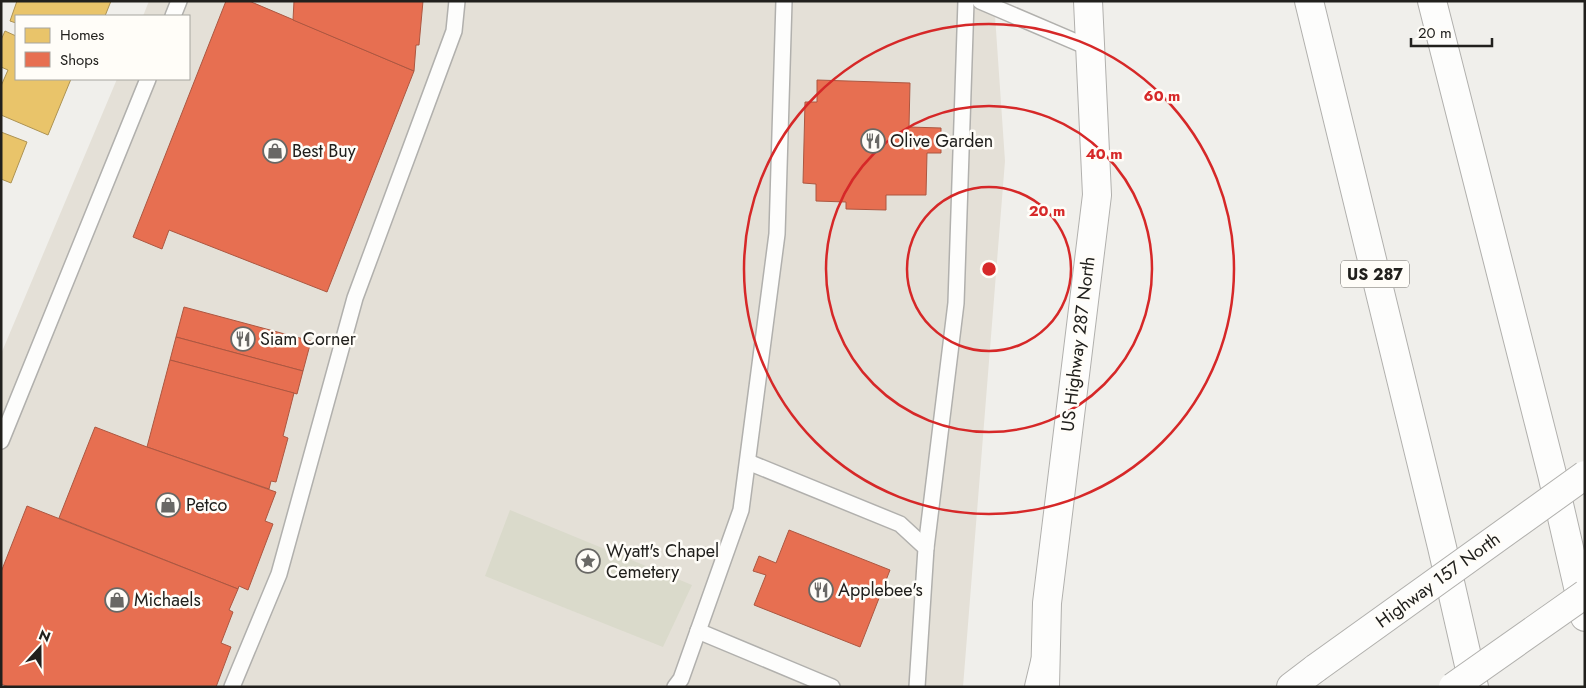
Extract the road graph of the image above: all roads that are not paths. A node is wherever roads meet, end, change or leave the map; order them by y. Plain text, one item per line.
1 (179, 1) edge
2 (457, 1) edge
3 (784, 1) edge
4 (966, 1) edge
5 (980, 1) edge
6 (1088, 1) edge
7 (1309, 1) edge
8 (1432, 1) edge
9 (173, 15) edge
10 (1090, 48) junction
11 (148, 80) edge
12 (1, 441) edge
13 (748, 462) junction
14 (1585, 475) edge
15 (926, 548) junction
16 (1585, 594) edge
17 (1585, 618) edge
18 (698, 632) junction
19 (1043, 678) edge
20 (232, 687) edge
21 (675, 687) edge
22 (832, 687) edge
23 (917, 687) edge
24 (1292, 687) edge
25 (1453, 687) edge
26 (1474, 687) edge

1 - 9 lane
2 - 20 lane
3 - 13 lane
4 - 15 lane
5 - 10 lane
6 - 10 main road, US Highway 287 North
7 - 26 main road, US 287
8 - 17 main road
10 - 19 main road, US Highway 287 North
11 - 12 lane
13 - 15 lane
13 - 18 lane
14 - 24 main road, Highway 157 North, bridge
15 - 23 lane
16 - 25 main road, bridge
18 - 21 lane
18 - 22 lane

